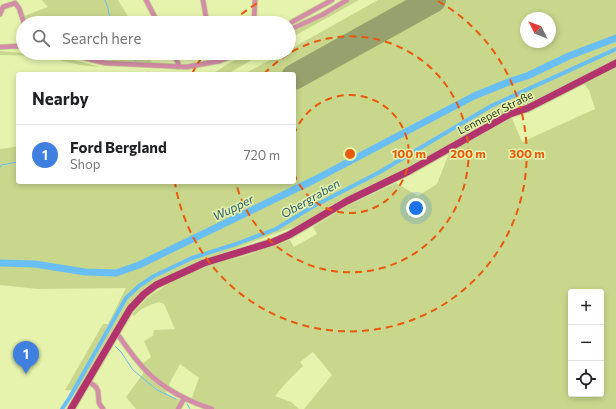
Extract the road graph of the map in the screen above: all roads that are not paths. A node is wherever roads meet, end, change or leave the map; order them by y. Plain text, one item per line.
1 (146, 0) edge
2 (203, 0) edge
3 (255, 0) edge
4 (332, 0) edge
5 (347, 0) edge
6 (0, 14) edge
7 (22, 16) edge
8 (154, 16) edge
9 (206, 16) edge
10 (254, 16) edge
11 (296, 20) edge
12 (296, 27) edge
13 (16, 46) edge
14 (0, 47) edge
15 (93, 60) edge
16 (176, 60) edge
17 (222, 60) edge
18 (219, 61) joint
19 (616, 63) edge
20 (178, 67) junction
21 (116, 332) junction
22 (88, 381) junction
23 (184, 399) junction
24 (70, 409) edge
25 (103, 409) edge
26 (178, 409) edge
27 (212, 409) edge

1 - 8 street
2 - 9 street
3 - 10 street
4 - 11 street
5 - 12 street
6 - 7 street
13 - 14 street
15 - 20 street
16 - 20 street
17 - 18 street
18 - 20 street
19 - 21 main road, Lenneper Straße
21 - 22 main road, Lenneper Straße
21 - 23 street
22 - 24 main road, Lenneper Straße
22 - 25 street
23 - 26 street
23 - 27 street

